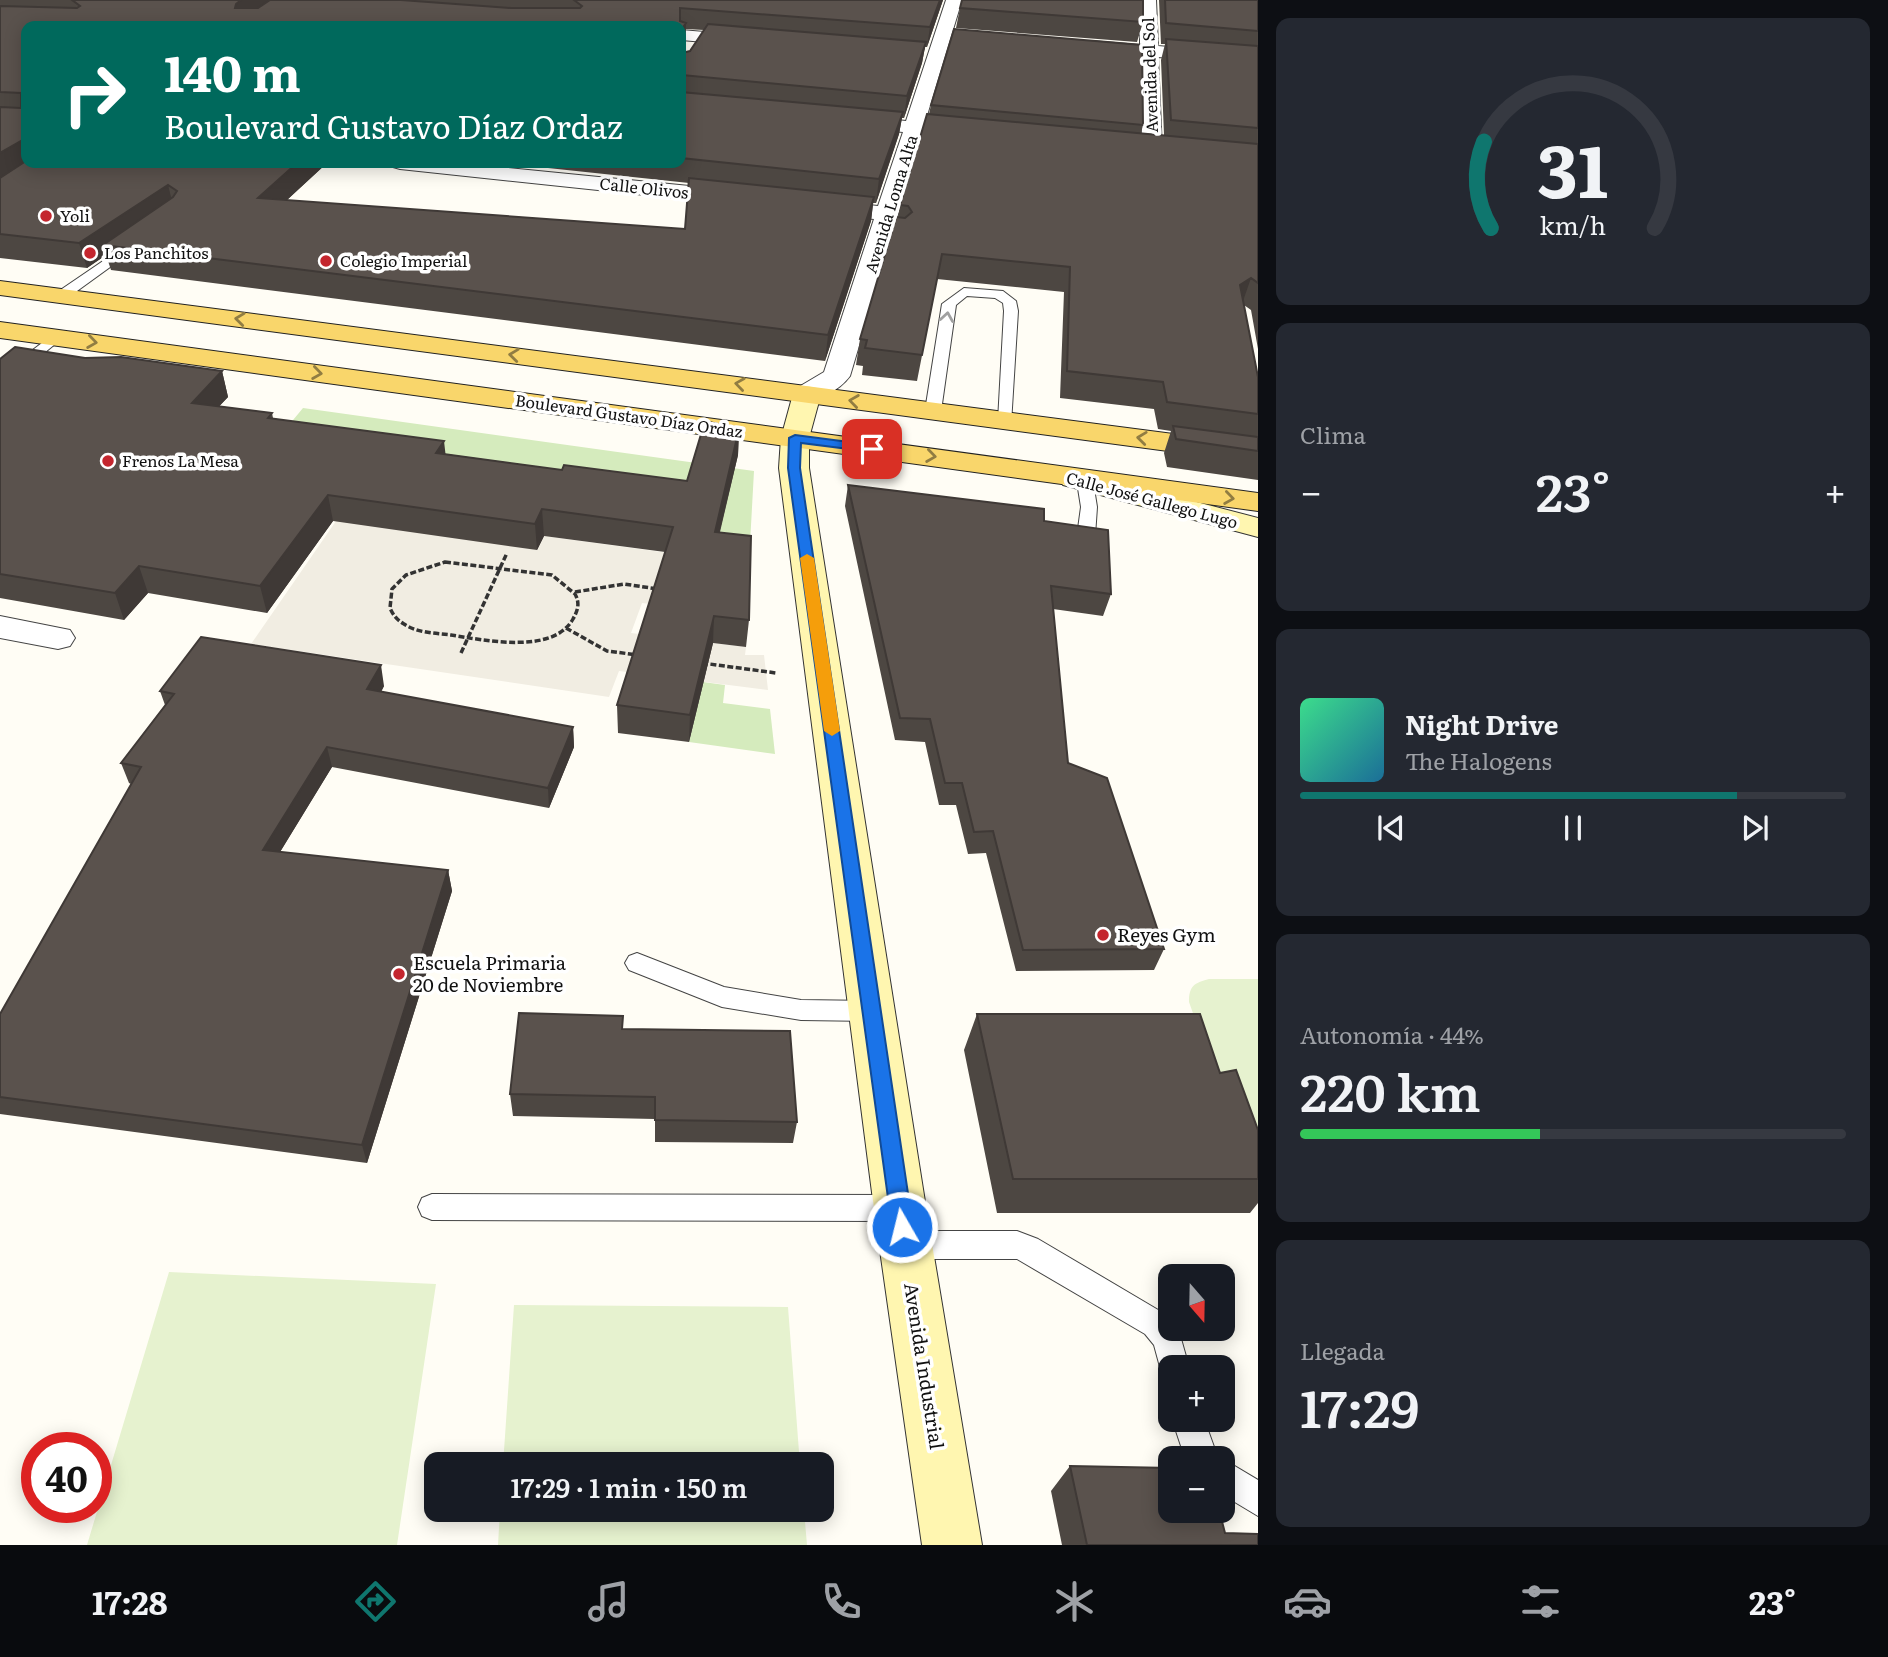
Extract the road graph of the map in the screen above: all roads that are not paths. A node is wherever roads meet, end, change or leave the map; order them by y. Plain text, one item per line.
1 (954, 0) edge
2 (1148, 0) edge
3 (686, 36) edge
4 (701, 37) junction
5 (770, 42) edge
6 (1066, 44) edge
7 (1149, 51) junction
8 (688, 57) edge
9 (1258, 60) edge
10 (832, 120) edge
11 (915, 127) junction
12 (994, 135) edge
13 (1126, 147) edge
14 (448, 168) edge
15 (613, 168) edge
16 (602, 184) junction
17 (766, 201) edge
18 (793, 204) edge
19 (888, 227) junction
20 (142, 239) edge
21 (0, 288) edge
22 (61, 296) junction
23 (0, 330) edge
24 (55, 337) junction
25 (0, 382) edge
26 (807, 394) junction
27 (933, 411) junction
28 (1006, 421) junction
29 (795, 438) junction
30 (1258, 454) edge
31 (1045, 472) junction
32 (1085, 482) junction
33 (1258, 502) edge
34 (1258, 527) edge
35 (1086, 536) edge
36 (0, 627) edge
37 (58, 638) dead end
38 (637, 962) dead end
39 (872, 1011) junction
40 (432, 1207) dead end
41 (902, 1226) junction
42 (1171, 1355) edge
43 (1235, 1484) edge
44 (1258, 1500) edge
45 (952, 1545) edge

1 - 11 street, Avenida Loma Alta
2 - 7 street, Avenida del Sol
3 - 4 street
4 - 5 street
4 - 8 street
6 - 7 street
7 - 9 street
7 - 13 street, Avenida del Sol
10 - 11 street
11 - 12 street
11 - 19 street, Avenida Loma Alta
14 - 16 street, Calle Olivos
15 - 16 street
16 - 17 street, Calle Olivos
18 - 19 street
19 - 26 street, Avenida Loma Alta
20 - 22 lane
21 - 22 main road
26 -> 22 main road
23 - 24 main road, Boulevard Gustavo Díaz Ordaz
24 - 25 lane
24 -> 29 main road, Boulevard Gustavo Díaz Ordaz
27 -> 26 main road
26 - 29 street, Avenida Industrial
27 - 28 main road
27 -> 28 lane
30 -> 28 main road
29 -> 31 main road, Boulevard Gustavo Díaz Ordaz
29 - 39 street, Avenida Industrial
31 - 32 street, Calle José Gallego Lugo
31 -> 33 main road, Boulevard Gustavo Díaz Ordaz
32 - 34 street, Calle José Gallego Lugo
32 - 35 lane
36 - 37 street
38 - 39 lane
39 - 41 street, Avenida Industrial
40 - 41 lane
41 - 42 lane
41 - 45 street, Avenida Industrial
43 - 44 lane

